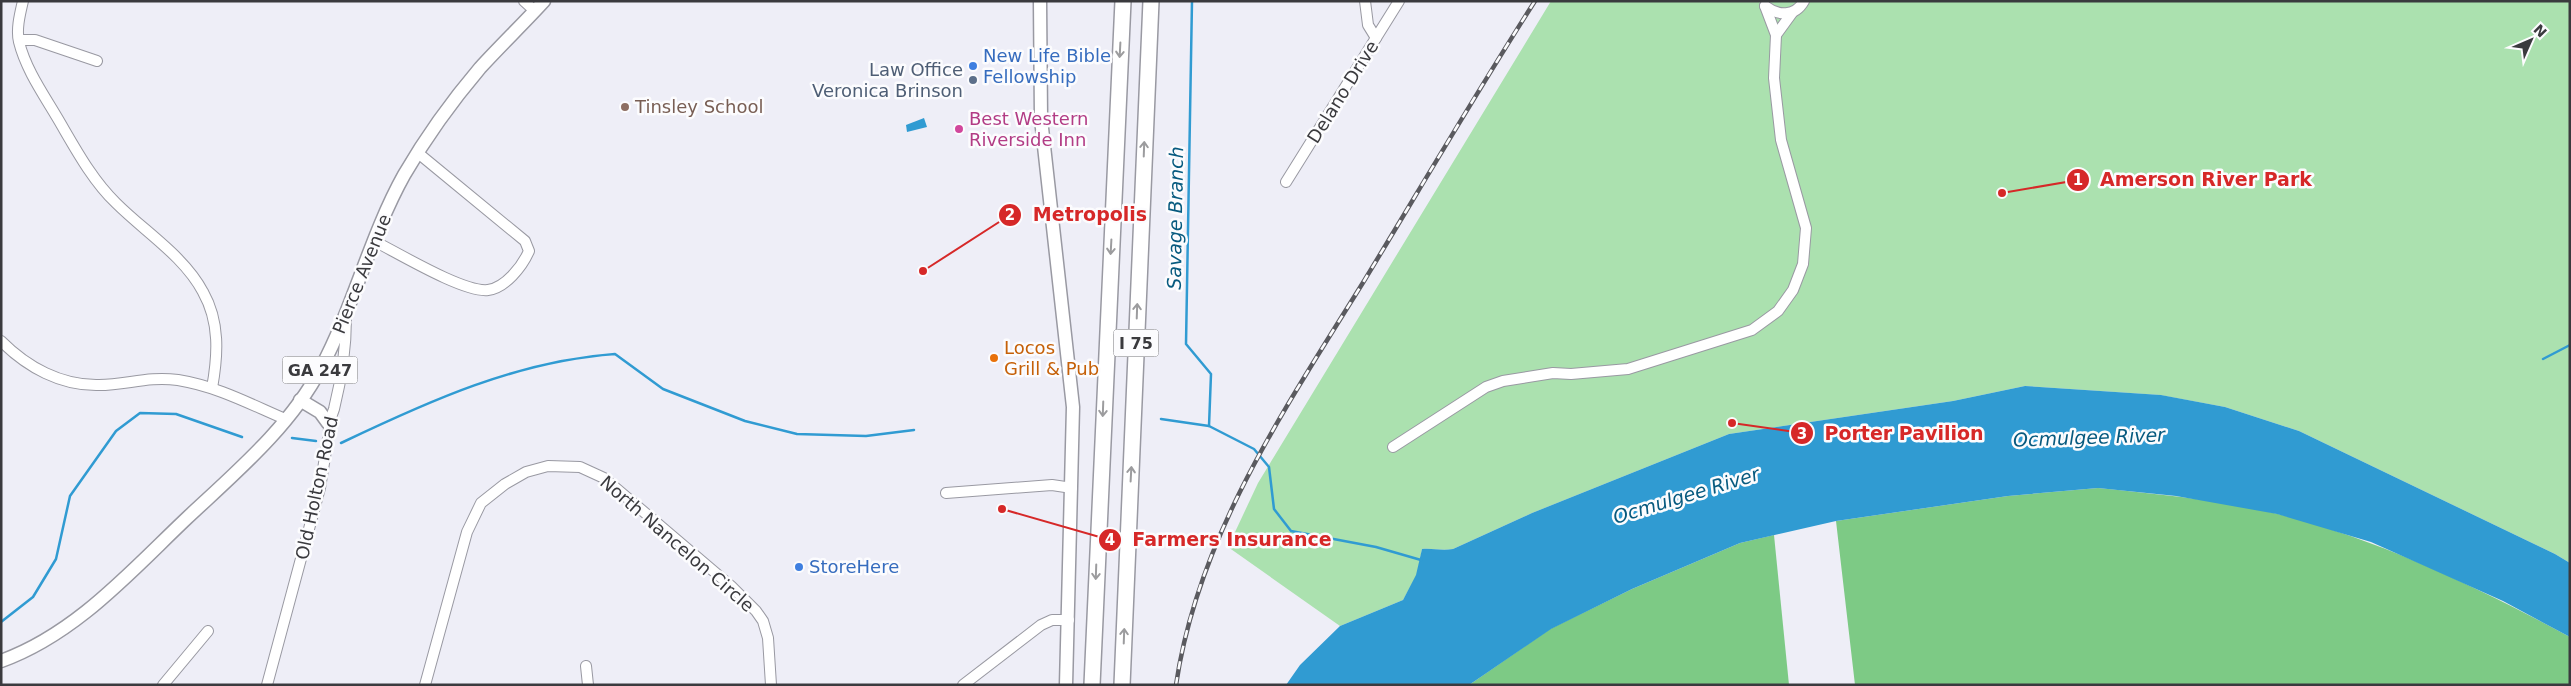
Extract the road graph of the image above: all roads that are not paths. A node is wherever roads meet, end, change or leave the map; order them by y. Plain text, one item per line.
1 (24, 1) edge
2 (524, 1) edge
3 (544, 1) edge
4 (1040, 1) edge
5 (1124, 1) edge
6 (1151, 1) edge
7 (1365, 1) edge
8 (1399, 1) edge
9 (1806, 2) edge
10 (1764, 4) edge
11 (535, 12) junction
12 (1792, 13) junction
13 (1776, 35) junction
14 (1376, 38) junction
15 (18, 40) junction
16 (97, 61) dead end
17 (418, 153) junction
18 (1286, 182) dead end
19 (374, 241) junction
20 (346, 318) junction
21 (1, 341) edge
22 (212, 388) junction
23 (300, 400) junction
24 (285, 419) junction
25 (328, 423) junction
26 (1394, 447) dead end
27 (1072, 488) junction
28 (946, 493) dead end
29 (1069, 620) junction
30 (208, 631) dead end
31 (1, 661) edge
32 (586, 666) dead end
33 (163, 685) edge
34 (267, 685) edge
35 (425, 685) edge
36 (588, 685) edge
37 (771, 685) edge
38 (963, 685) edge
39 (1066, 685) edge
40 (1092, 685) edge
41 (1122, 685) edge

1 - 15 street
2 - 11 street
3 - 11 main road, Pierce Avenue / GA 247
4 - 27 main road
5 -> 40 highway, I 75
41 -> 6 highway, I 75
7 - 14 street
8 - 14 street, Delano Drive
9 - 12 street
10 - 12 street
10 - 13 street
11 - 17 main road, Pierce Avenue / GA 247
12 - 13 street
13 - 26 street
14 - 18 street, Delano Drive
15 - 16 street
15 - 22 street
17 - 19 main road, Pierce Avenue / GA 247
17 - 19 street
19 - 20 main road, Pierce Avenue / GA 247
20 - 23 main road, Pierce Avenue / GA 247
20 - 25 street, Old Holton Road
21 - 22 street
22 - 24 street
23 - 24 main road, Pierce Avenue / GA 247
23 - 25 main road
24 - 31 main road, Pierce Avenue / GA 247
25 - 34 street, Old Holton Road
27 - 28 street
27 - 29 main road
29 - 38 street
29 - 39 main road
30 - 33 street
32 - 36 street
35 - 37 street, North Nancelon Circle

